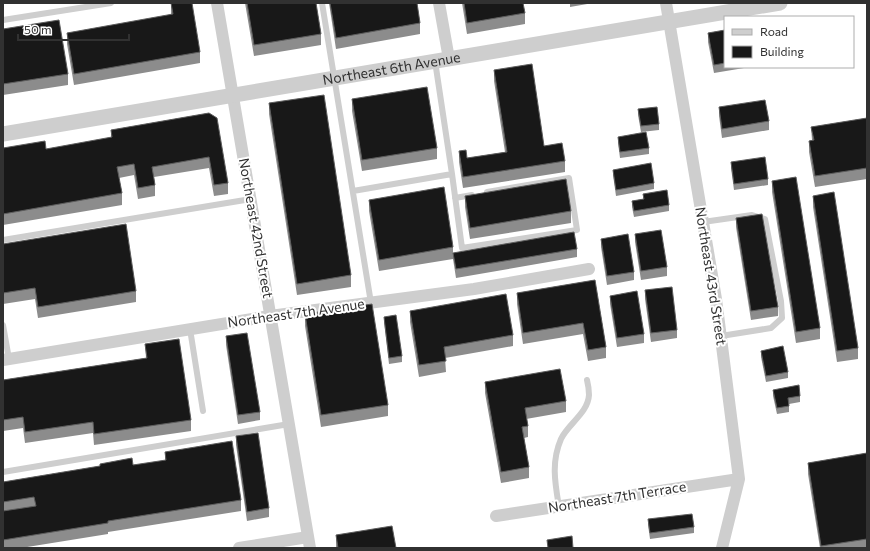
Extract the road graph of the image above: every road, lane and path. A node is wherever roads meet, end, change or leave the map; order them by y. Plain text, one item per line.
1 (112, 3) edge
2 (217, 3) edge
3 (322, 3) edge
4 (439, 3) edge
5 (666, 3) edge
6 (780, 3) edge
7 (3, 20) edge
8 (670, 22) junction
9 (442, 60) junction
10 (334, 78) junction
11 (233, 95) junction
12 (3, 134) edge
13 (452, 174) junction
14 (353, 191) junction
15 (455, 198) junction
16 (251, 199) junction
17 (703, 222) junction
18 (3, 240) edge
19 (589, 269) dead end
20 (371, 302) junction
21 (270, 316) junction
22 (3, 325) edge
23 (190, 329) junction
24 (720, 336) junction
25 (6, 360) edge
26 (587, 380) dead end
27 (204, 411) dead end
28 (289, 424) junction
29 (3, 472) edge
30 (739, 479) junction
31 (559, 507) junction
32 (496, 516) dead end
33 (309, 543) edge
34 (239, 548) edge
35 (722, 548) edge

1 - 7 lane
2 - 11 street, Northeast 42nd Street
3 - 10 lane
4 - 9 street
5 - 8 street, Northeast 43rd Street
6 - 8 street, Northeast 6th Avenue
8 - 9 street, Northeast 6th Avenue
8 - 17 street, Northeast 43rd Street
9 - 10 street, Northeast 6th Avenue
9 - 13 lane
10 - 11 street, Northeast 6th Avenue
10 - 14 lane
11 - 12 street, Northeast 6th Avenue
11 - 16 street, Northeast 42nd Street
13 - 14 lane
13 - 15 lane
14 - 20 lane
15 - 15 lane
16 - 18 lane
16 - 21 street, Northeast 42nd Street
17 - 24 street, Northeast 43rd Street
17 - 24 lane
19 - 20 street, Northeast 7th Avenue
20 - 21 street, Northeast 7th Avenue
21 - 23 street, Northeast 7th Avenue
21 - 28 street, Northeast 42nd Street
22 - 25 lane
23 - 25 street, Northeast 7th Avenue
23 - 27 lane
24 - 30 street, Northeast 43rd Street
26 - 31 lane
28 - 29 lane
28 - 33 street, Northeast 42nd Street
30 - 31 street, Northeast 7th Terrace
30 - 35 street, Northeast 43rd Street
31 - 32 street, Northeast 7th Terrace
33 - 34 street

